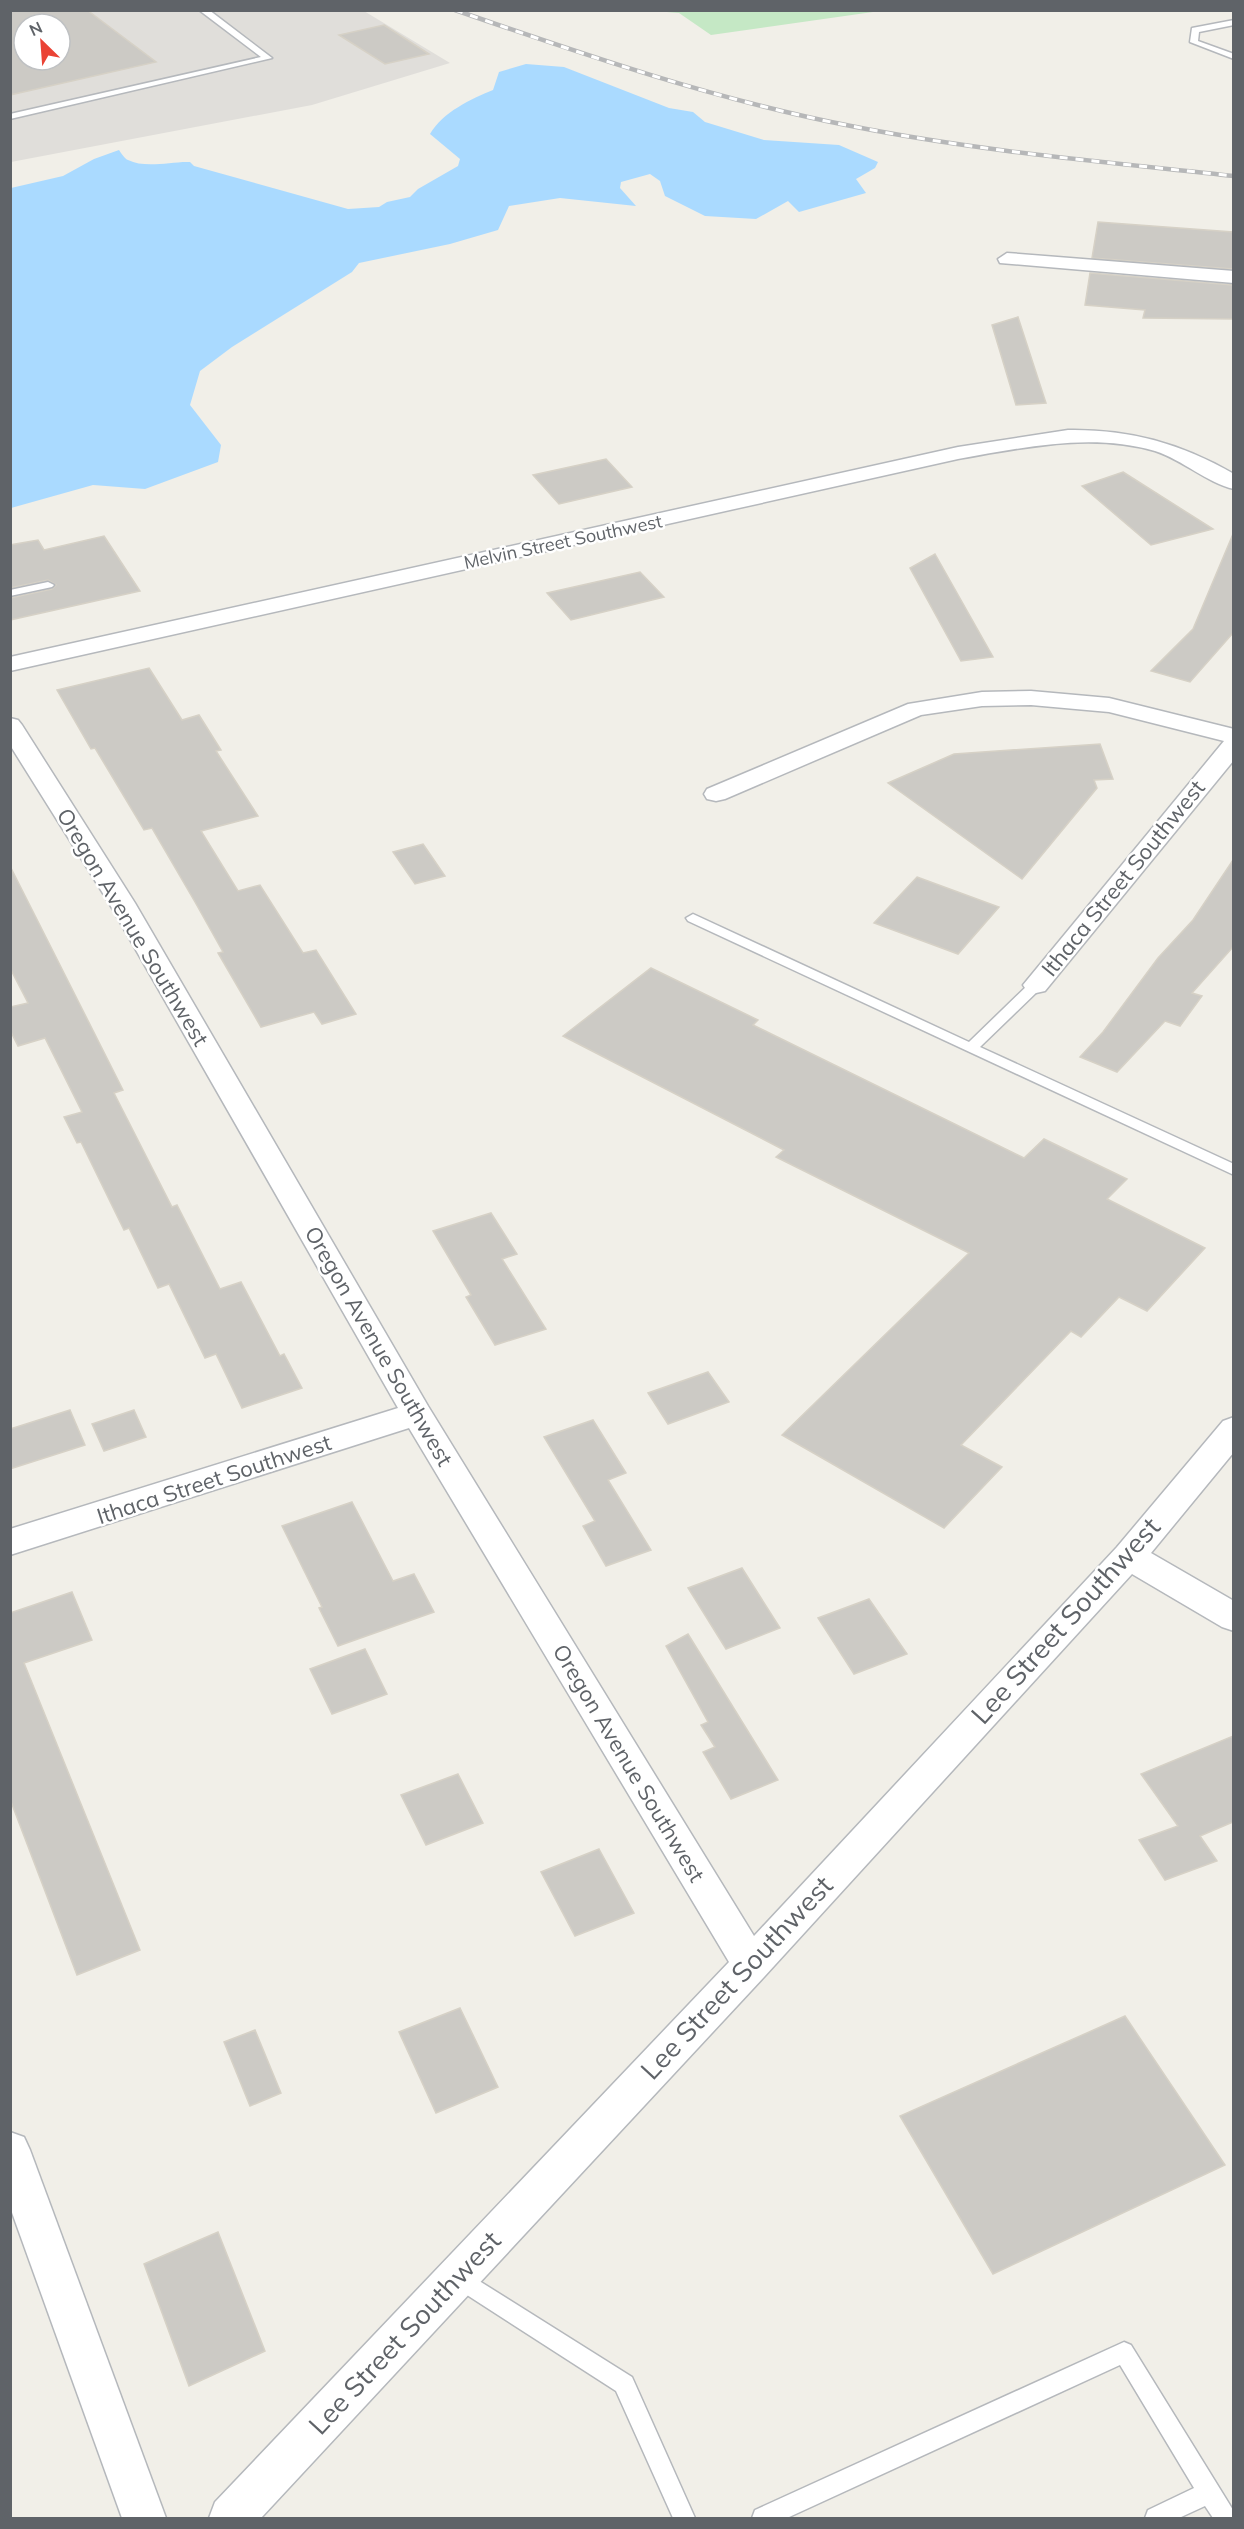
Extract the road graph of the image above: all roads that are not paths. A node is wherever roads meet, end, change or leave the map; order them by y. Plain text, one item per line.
1 (203, 10) edge
2 (1233, 22) edge
3 (1233, 57) edge
4 (10, 117) edge
5 (1007, 259) dead end
6 (1233, 277) edge
7 (1233, 483) edge
8 (48, 585) dead end
9 (10, 593) edge
10 (10, 664) edge
11 (10, 725) edge
12 (1233, 736) edge
13 (1233, 744) edge
14 (716, 794) dead end
15 (693, 918) dead end
16 (1036, 985) joint
17 (971, 1048) junction
18 (1233, 1170) edge
19 (417, 1414) junction
20 (1233, 1429) edge
21 (10, 1542) edge
22 (1129, 1556) junction
23 (1233, 1618) edge
24 (751, 1965) junction
25 (10, 2150) edge
26 (457, 2277) junction
27 (1209, 2492) junction
28 (144, 2518) edge
29 (231, 2518) edge
30 (684, 2518) edge
31 (763, 2518) edge
32 (1156, 2518) edge
33 (1225, 2518) edge

1 - 4 lane
2 - 3 lane
5 - 6 street
7 - 10 street, Melvin Street Southwest
8 - 9 lane
11 - 19 street, Oregon Avenue Southwest
12 - 14 street
13 - 16 street, Ithaca Street Southwest
15 - 17 lane
16 - 17 lane
17 - 18 lane
19 - 21 street, Ithaca Street Southwest
19 - 24 street, Oregon Avenue Southwest
20 - 22 street, Lee Street Southwest
22 - 23 street
22 - 24 street, Lee Street Southwest
24 - 26 street, Lee Street Southwest
25 - 28 street
26 - 29 street, Lee Street Southwest
26 - 30 lane
27 - 31 lane
27 - 32 lane
27 - 33 lane

